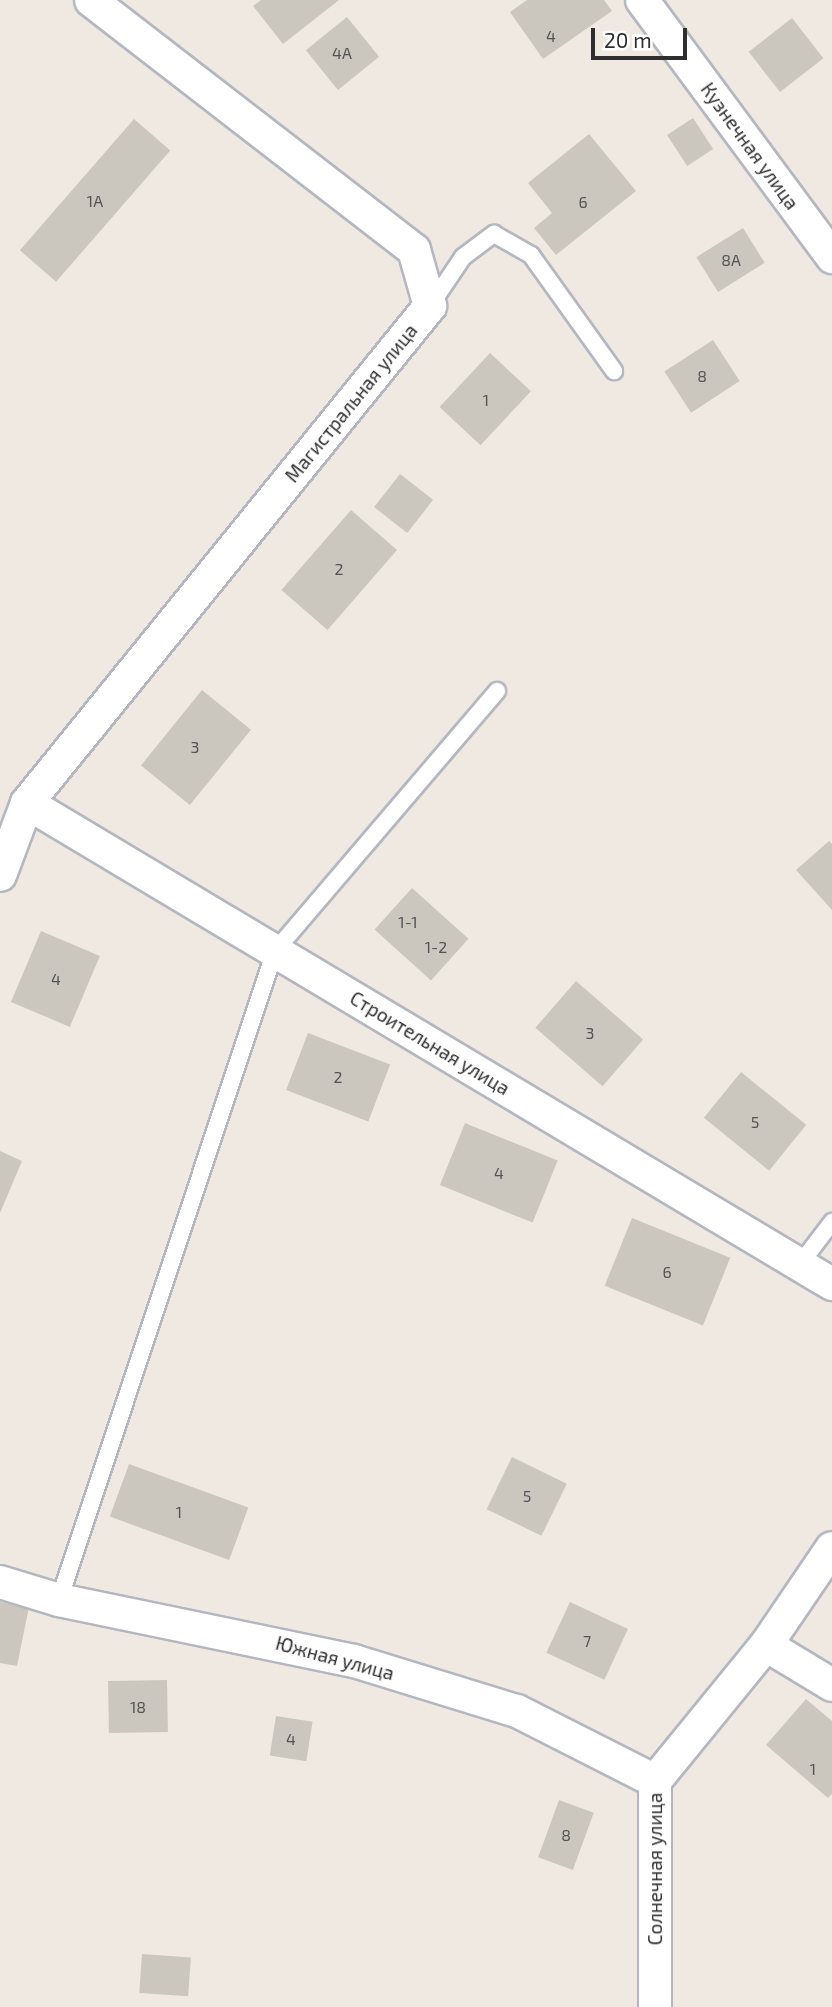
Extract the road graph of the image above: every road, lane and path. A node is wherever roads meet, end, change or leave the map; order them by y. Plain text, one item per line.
1 (91, 0) edge
2 (642, 0) edge
3 (832, 257) edge
4 (430, 306) junction
5 (614, 371) dead end
6 (498, 691) dead end
7 (27, 803) junction
8 (0, 875) edge
9 (275, 951) junction
10 (832, 1222) edge
11 (800, 1264) junction
12 (830, 1281) edge
13 (832, 1548) edge
14 (0, 1582) edge
15 (59, 1600) junction
16 (766, 1645) junction
17 (832, 1685) edge
18 (654, 1781) junction
19 (655, 2007) edge

1 - 4 street, Магистральная улица
2 - 3 street, Кузнечная улица
4 - 5 lane
4 - 7 street, Магистральная улица
6 - 9 lane
7 - 8 street, Магистральная улица
7 - 9 street, Строительная улица
9 - 11 street, Строительная улица
9 - 15 lane
10 - 11 lane
11 - 12 street, Строительная улица
13 - 16 street, Солнечная улица
14 - 15 street, Южная улица
15 - 18 street, Южная улица
16 - 17 street
16 - 18 street, Солнечная улица
18 - 19 street, Солнечная улица

